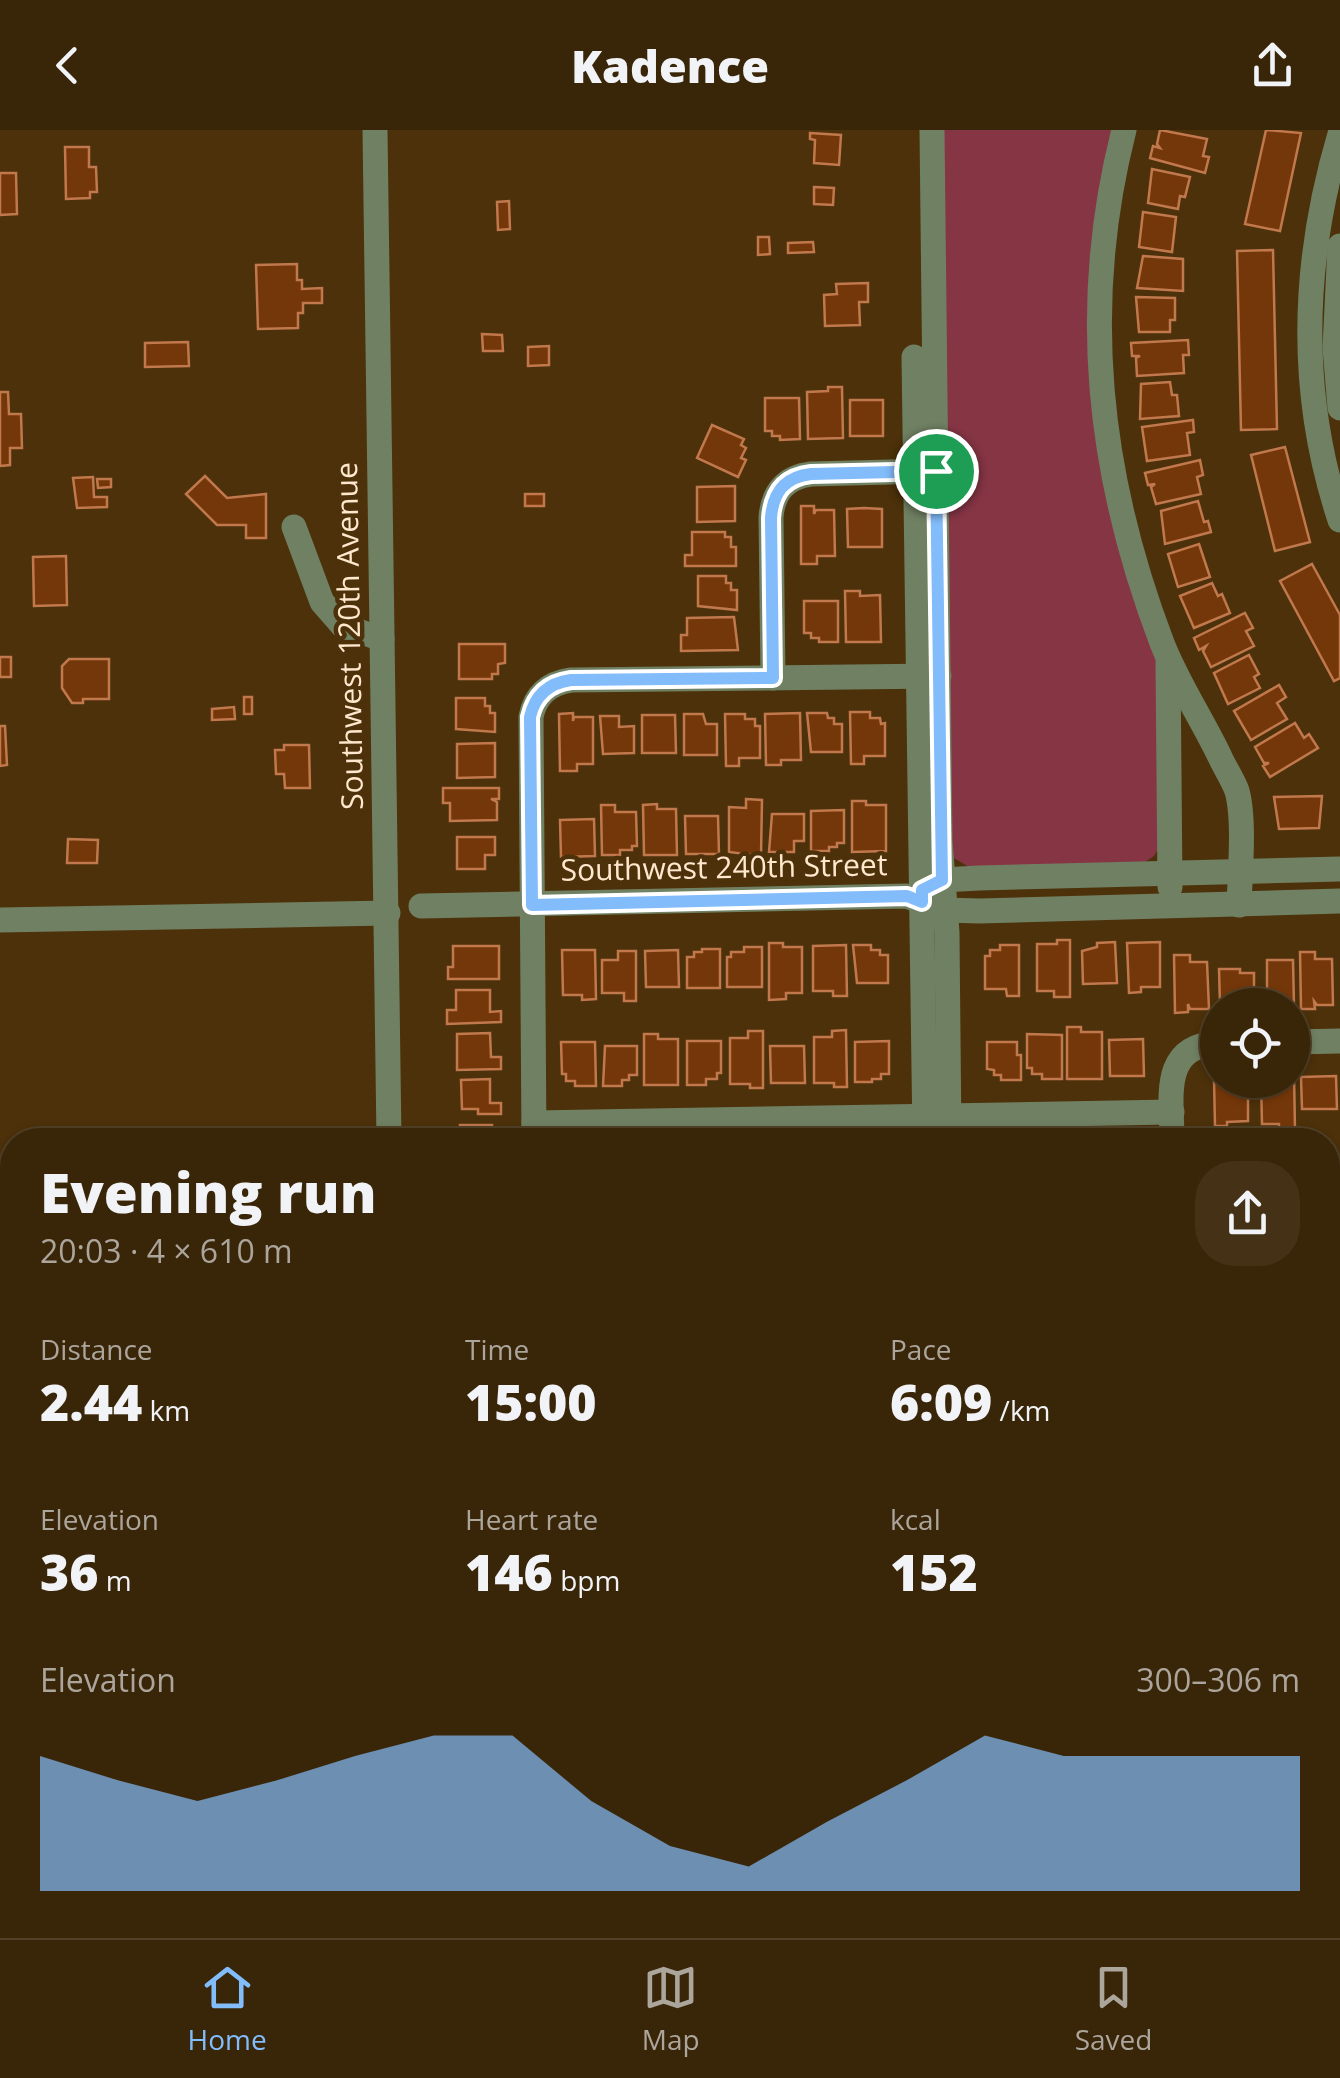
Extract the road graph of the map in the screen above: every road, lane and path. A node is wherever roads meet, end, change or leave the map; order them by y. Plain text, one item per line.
1 (375, 130) edge
2 (932, 130) edge
3 (1124, 130) edge
4 (1340, 134) edge
5 (1340, 246) edge
6 (1328, 335) edge
7 (914, 357) dead end
8 (1340, 408) edge
9 (926, 471) junction
10 (1340, 520) edge
11 (294, 528) dead end
12 (382, 639) junction
13 (1168, 658) junction
14 (929, 676) junction
15 (773, 678) junction
16 (1199, 714) junction
17 (1169, 726) junction
18 (1340, 869) edge
19 (1240, 872) junction
20 (1170, 874) junction
21 (927, 896) junction
22 (1340, 901) edge
23 (532, 905) junction
24 (1238, 905) junction
25 (421, 906) dead end
26 (1170, 906) junction
27 (388, 913) junction
28 (0, 920) edge
29 (1340, 1041) edge
30 (1310, 1042) edge
31 (1200, 1046) edge
32 (1172, 1112) junction
33 (389, 1128) edge
34 (534, 1128) edge
35 (937, 1128) edge
36 (951, 1128) edge
37 (1172, 1128) edge

1 - 12 street, Southwest 120th Avenue
2 - 9 street
3 - 13 street
4 - 6 street
5 - 6 street
6 - 8 street
6 - 10 street
7 - 9 street
9 - 14 street
9 - 15 street
11 - 12 street
12 - 27 street, Southwest 120th Avenue
13 - 16 street
13 - 17 street
14 - 15 street
14 - 21 street
15 - 23 street
16 - 17 street
16 - 19 street
17 - 20 street
18 - 19 street, Southwest 240th Street
19 - 20 street, Southwest 240th Street
19 - 24 street
20 - 21 street, Southwest 240th Street
20 - 26 street
21 - 23 street, Southwest 240th Street
21 - 26 street, Southwest 240th Street
21 - 35 street
22 - 24 street, Southwest 240th Street
23 - 25 street, Southwest 240th Street
23 - 34 street
24 - 26 street, Southwest 240th Street
27 - 28 street
27 - 33 street, Southwest 120th Avenue
29 - 30 street
31 - 32 street
32 - 36 street
32 - 37 street

